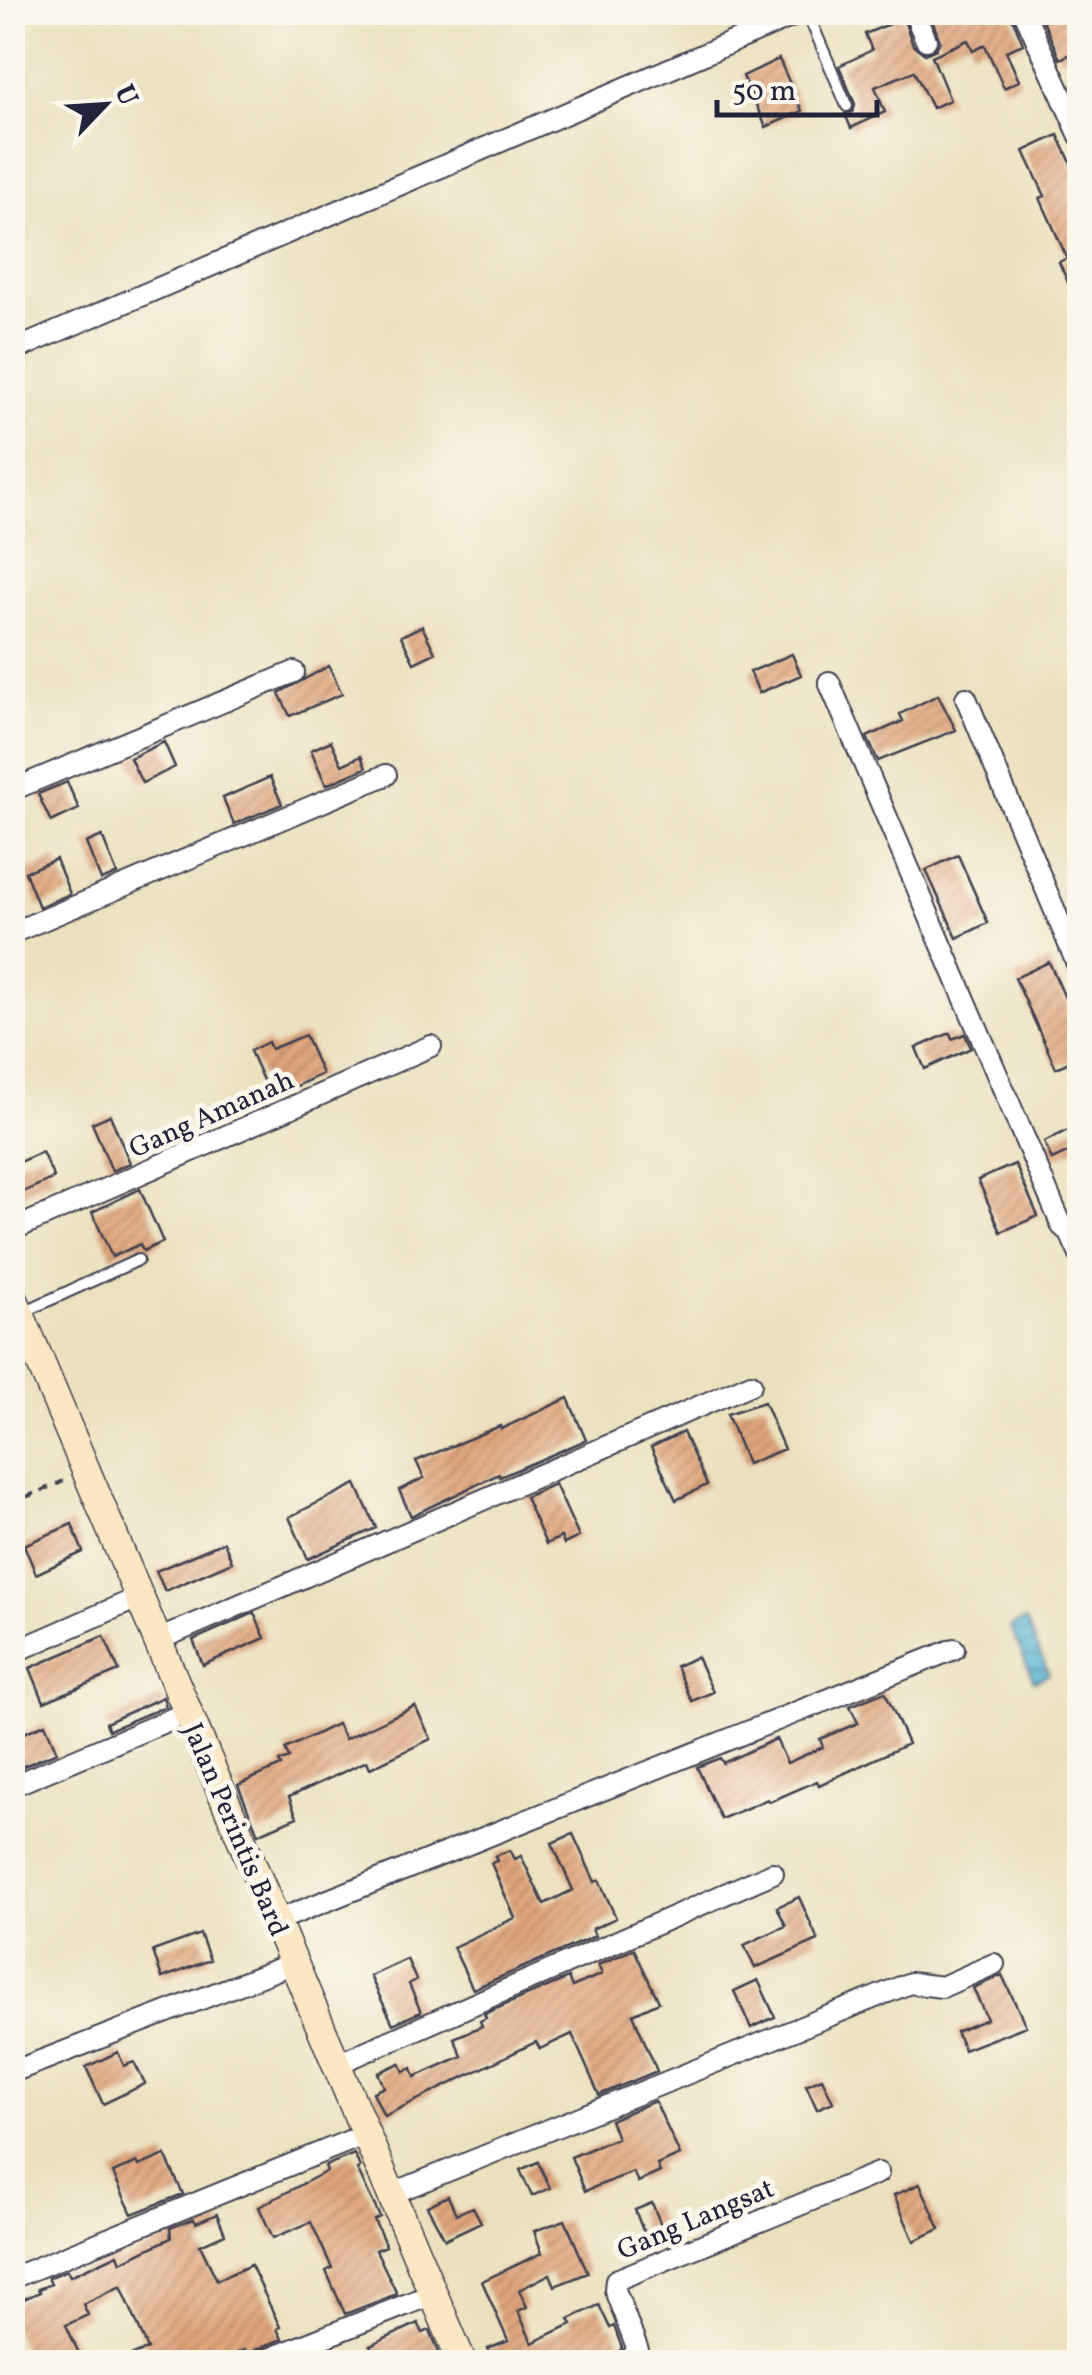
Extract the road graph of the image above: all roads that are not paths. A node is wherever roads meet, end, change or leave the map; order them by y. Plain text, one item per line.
1 (805, 12) edge
2 (914, 12) edge
3 (1024, 12) edge
4 (926, 40) dead end
5 (847, 106) dead end
6 (1080, 136) edge
7 (12, 351) edge
8 (294, 672) dead end
9 (830, 682) dead end
10 (966, 698) dead end
11 (386, 775) dead end
12 (12, 790) edge
13 (12, 933) edge
14 (1080, 971) edge
15 (431, 1046) dead end
16 (12, 1230) edge
17 (1075, 1233) edge
18 (1080, 1255) edge
19 (138, 1260) dead end
20 (16, 1304) edge
21 (751, 1384) dead end
22 (140, 1597) junction
23 (158, 1640) junction
24 (954, 1649) dead end
25 (12, 1653) edge
26 (188, 1712) junction
27 (12, 1786) edge
28 (773, 1872) dead end
29 (276, 1921) junction
30 (294, 1964) junction
31 (994, 1964) dead end
32 (337, 2064) junction
33 (12, 2072) edge
34 (366, 2134) junction
35 (878, 2173) dead end
36 (391, 2194) junction
37 (12, 2278) edge
38 (434, 2294) junction
39 (260, 2362) edge
40 (462, 2362) edge
41 (627, 2362) edge

1 - 5 lane
1 - 7 street
2 - 4 street
3 - 6 street
8 - 12 street
9 - 17 street
10 - 14 street
11 - 13 street
15 - 16 street, Gang Amanah
17 - 18 street
19 - 20 lane
20 - 22 street, Jalan Perintis Bard
21 - 23 street
22 - 23 street, Jalan Perintis Bard
22 - 25 street
23 - 26 street, Jalan Perintis Bard
24 - 29 street
26 - 27 street
26 - 29 street, Jalan Perintis Bard
28 - 32 street
29 - 30 street, Jalan Perintis Bard
30 - 32 street, Jalan Perintis Bard
30 - 33 street
31 - 36 street
32 - 34 street, Jalan Perintis Bard
34 - 36 street, Jalan Perintis Bard
34 - 37 street
35 - 41 street, Gang Langsat
36 - 38 street, Jalan Perintis Bard
38 - 39 street
38 - 40 street, Jalan Perintis Bard

